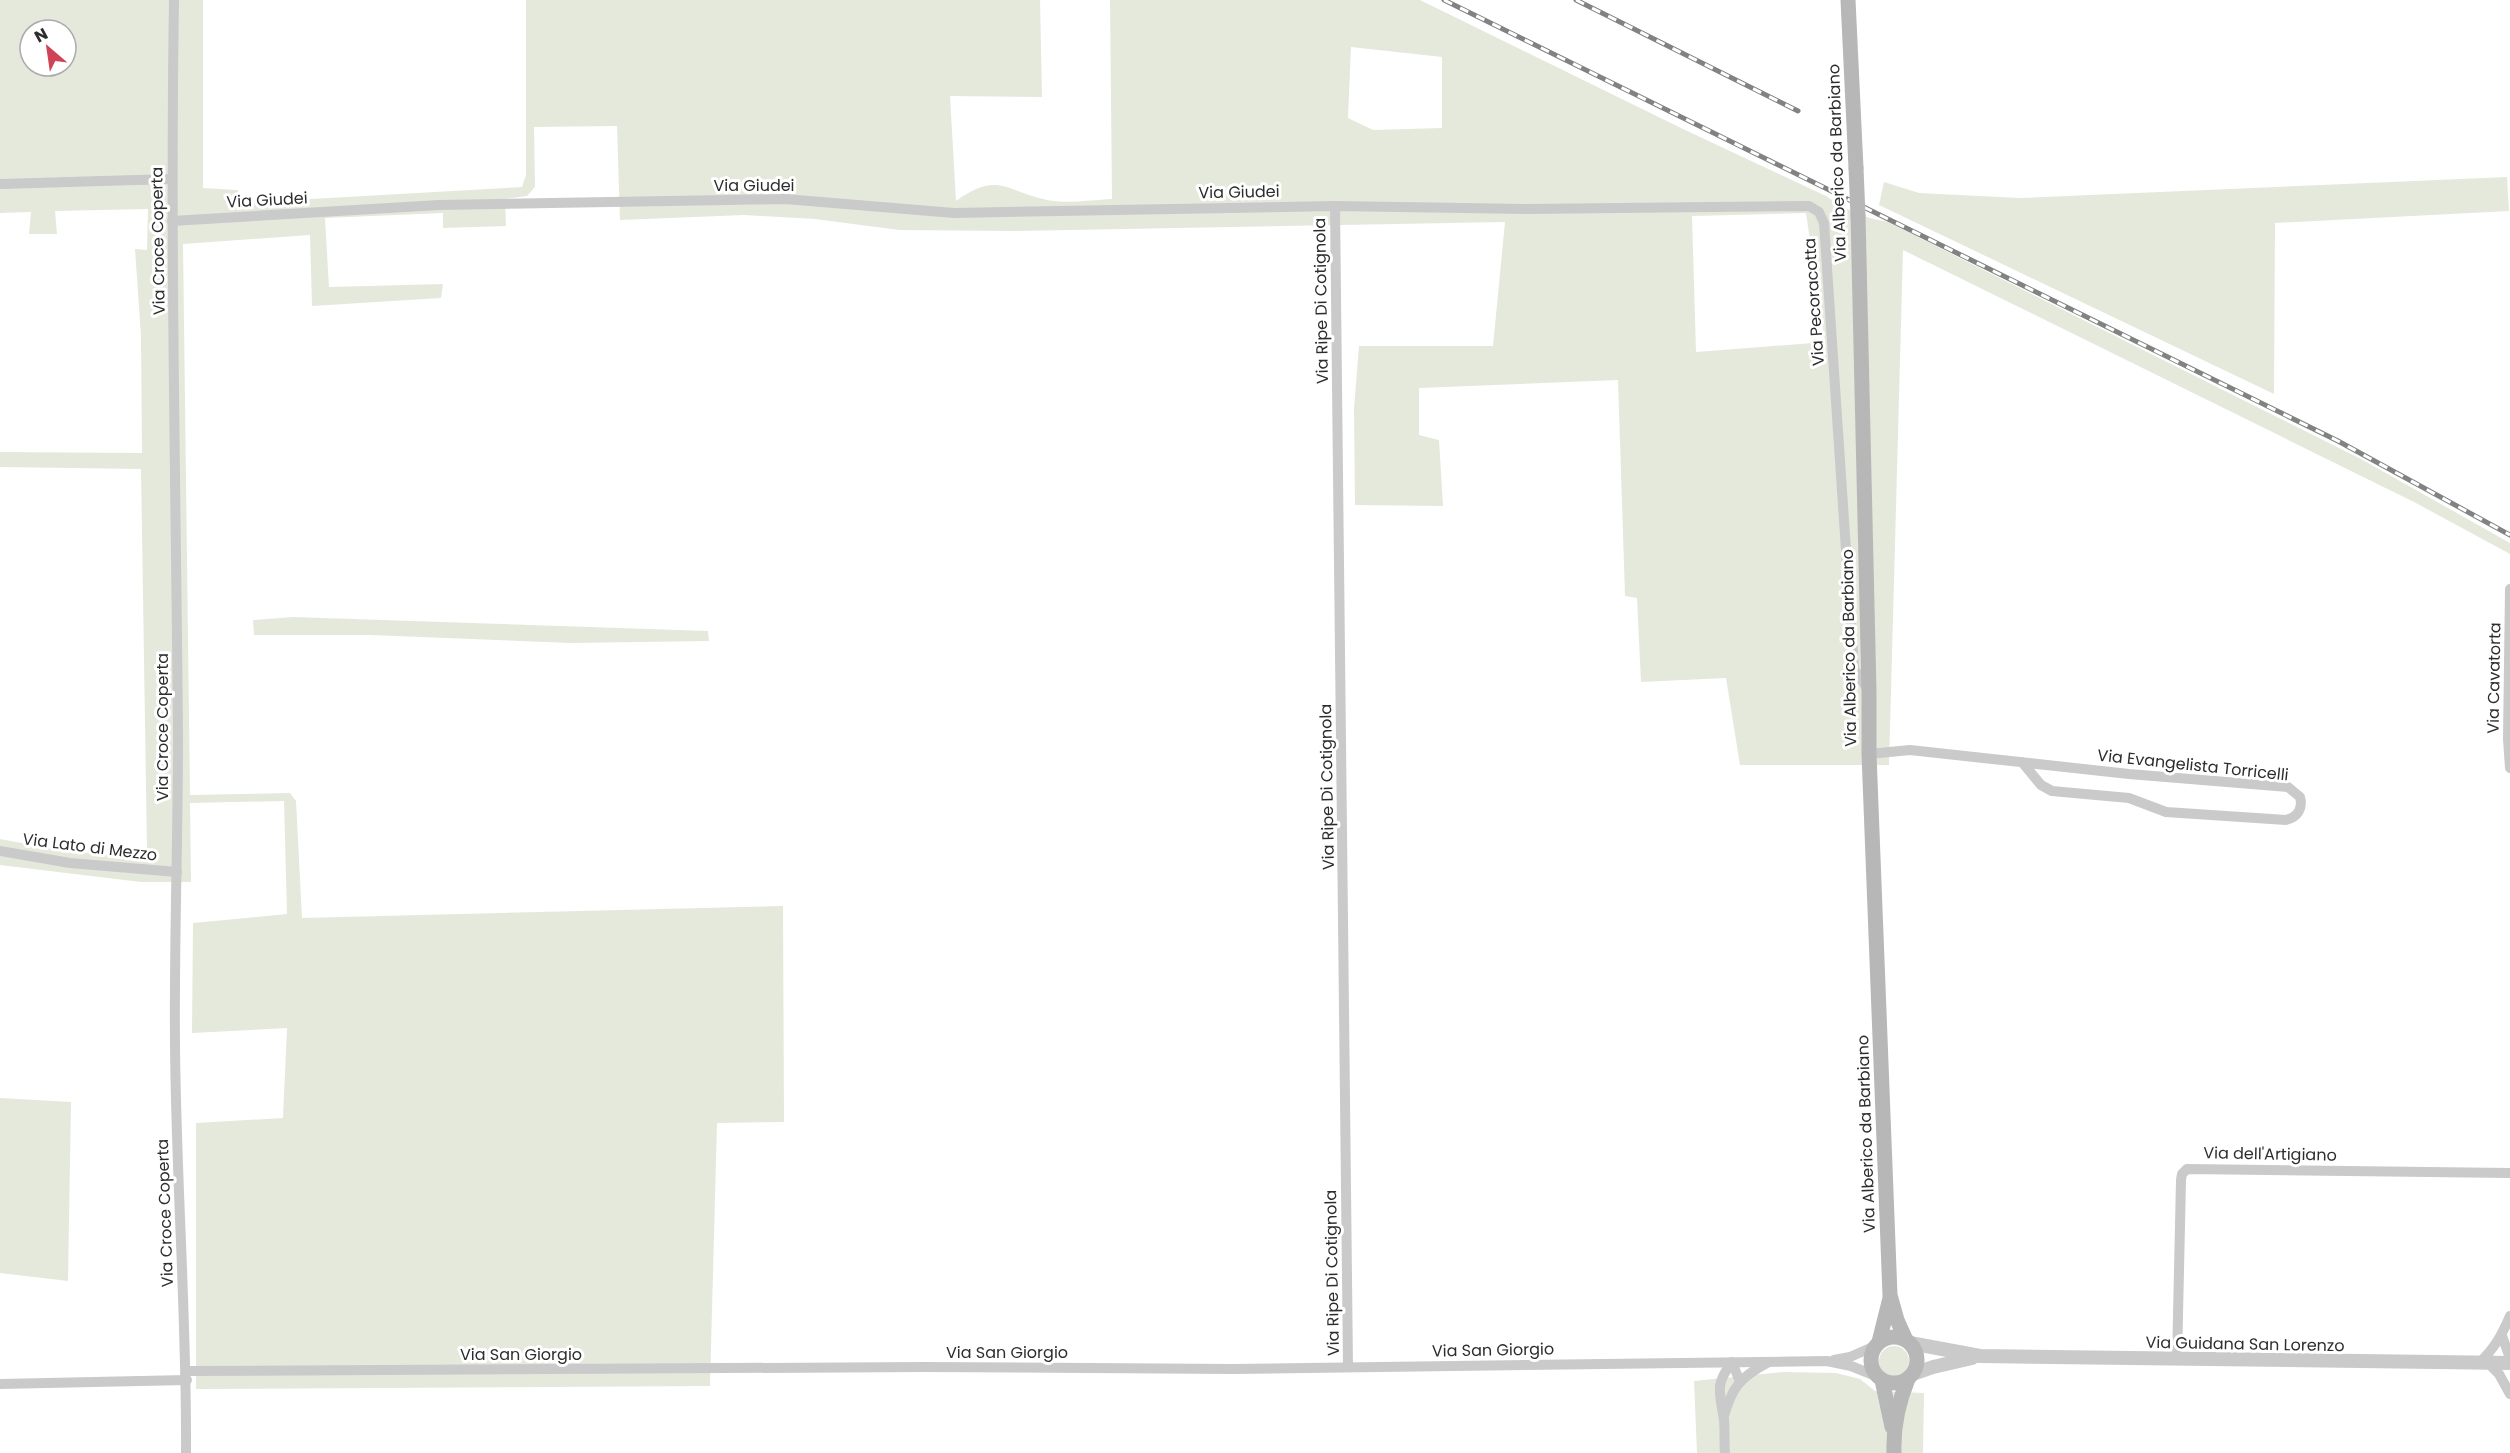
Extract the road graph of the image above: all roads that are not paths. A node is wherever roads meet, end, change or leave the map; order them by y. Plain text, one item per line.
1 (174, 0) edge
2 (1848, 0) edge
3 (171, 179) junction
4 (0, 184) edge
5 (1335, 206) junction
6 (172, 221) junction
7 (2510, 589) edge
8 (1869, 692) junction
9 (1869, 754) junction
10 (2022, 762) junction
11 (2510, 768) edge
12 (0, 851) edge
13 (177, 872) junction
14 (2510, 1173) edge
15 (1890, 1295) junction
16 (2510, 1316) edge
17 (2502, 1336) junction
18 (1908, 1341) junction
19 (1877, 1344) junction
20 (1980, 1356) junction
21 (2510, 1358) edge
22 (2176, 1360) junction
23 (1827, 1361) junction
24 (1699, 1362) junction
25 (1732, 1362) junction
26 (1769, 1362) junction
27 (2484, 1363) junction
28 (2510, 1364) edge
29 (1348, 1367) junction
30 (187, 1376) junction
31 (1910, 1376) junction
32 (1879, 1378) junction
33 (1740, 1382) junction
34 (0, 1384) edge
35 (1718, 1387) junction
36 (2510, 1394) edge
37 (1724, 1419) junction
38 (1893, 1432) junction
39 (186, 1453) edge
40 (1725, 1453) edge
41 (1894, 1453) edge

1 - 3 street, Via Croce Coperta
2 - 8 main road, Via Alberico da Barbiano, bridge
3 - 4 street
3 - 6 street, Via Croce Coperta
5 - 6 street, Via Giudei
5 - 8 street, Via Pecoracotta
5 - 29 street, Via Ripe Di Cotignola
6 - 13 street, Via Croce Coperta
7 - 11 street, Via Cavatorta
8 - 9 main road, Via Alberico da Barbiano
9 - 10 street, Via Evangelista Torricelli
9 - 15 main road, Via Alberico da Barbiano
10 - 10 street, Via Evangelista Torricelli
12 - 13 street, Via Lato di Mezzo
13 - 30 street, Via Croce Coperta
14 - 22 street, Via dell'Artigiano
15 - 18 main road, Via Alberico da Barbiano
15 - 19 main road, Via Alberico da Barbiano
16 - 17 street
17 - 21 street
17 - 27 street
18 - 19 main road
18 - 20 street
18 - 31 main road
19 - 23 street, Via San Giorgio
19 - 32 main road
20 - 22 street, Via Guidana San Lorenzo
20 - 31 street
22 - 27 street, Via Guidana San Lorenzo
23 - 26 street, Via San Giorgio
23 - 32 street, Via San Giorgio
24 - 25 street, Via San Giorgio
24 - 29 street, Via San Giorgio
24 - 35 street
25 - 26 street, Via San Giorgio
25 - 33 street
25 - 35 street
26 - 33 street
27 - 28 street, Via Guidana San Lorenzo
27 - 36 street
29 - 30 street, Via San Giorgio
30 - 34 street, Via San Giorgio
30 - 39 street, Via Croce Coperta
31 - 32 main road
31 - 38 main road
32 - 38 main road
33 - 37 street
35 - 37 street
37 - 40 street
38 - 41 main road

